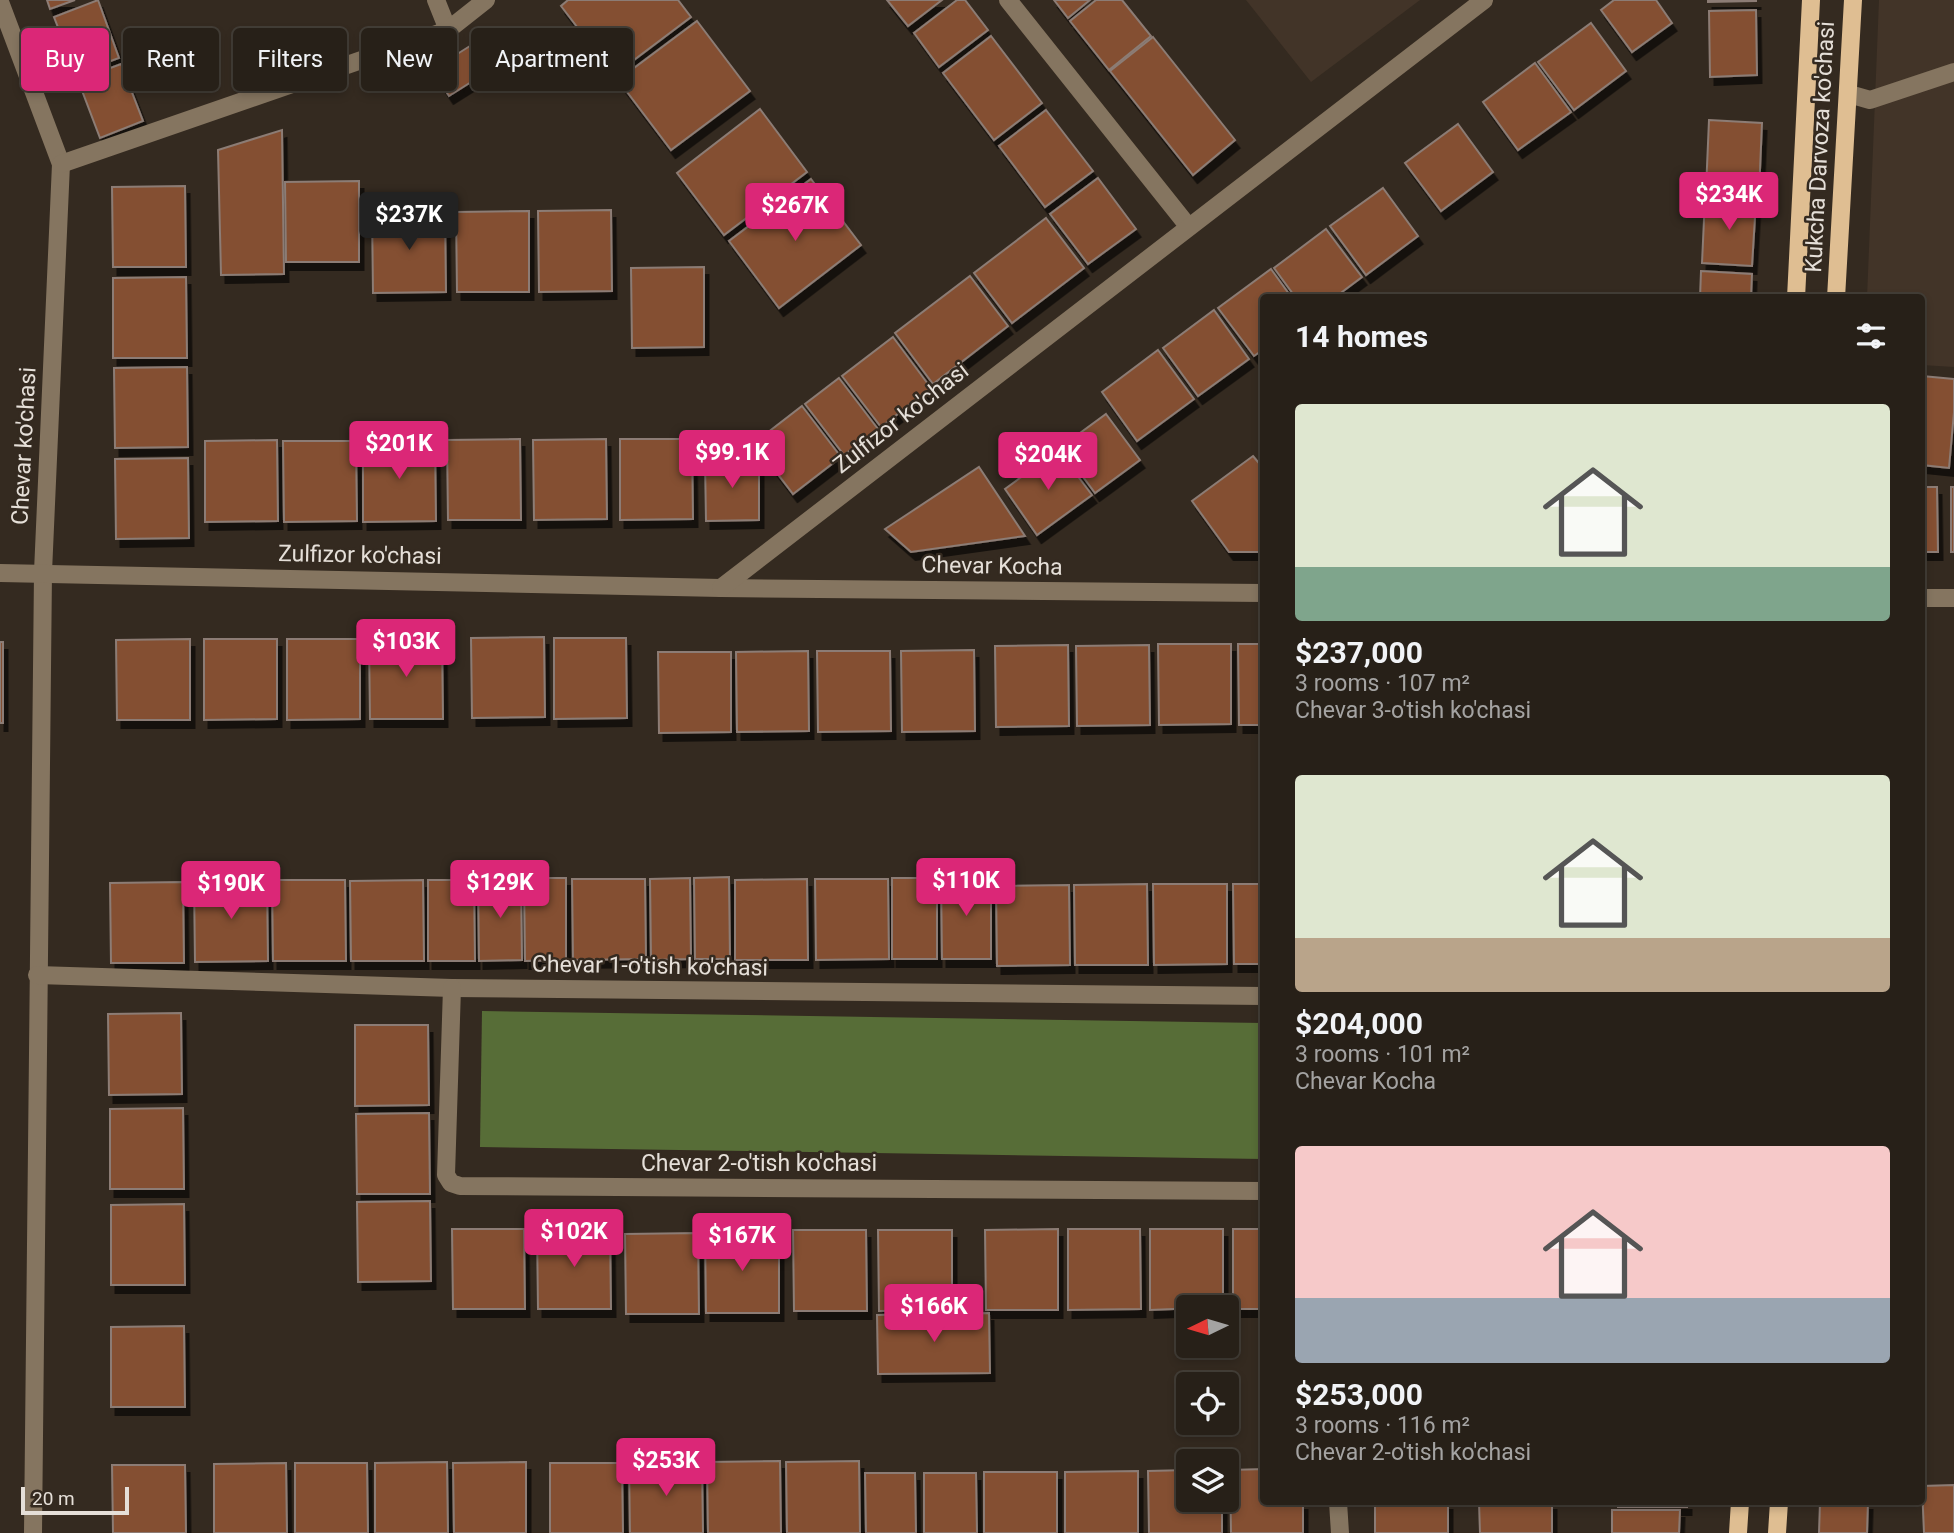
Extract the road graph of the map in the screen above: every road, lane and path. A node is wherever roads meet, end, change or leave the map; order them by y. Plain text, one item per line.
1 (436, 0) edge
2 (486, 0) edge
3 (1008, 0) edge
4 (1484, 0) edge
5 (1811, 0) edge
6 (1853, 0) edge
7 (0, 2) edge
8 (447, 28) edge
9 (451, 28) edge
10 (361, 60) edge
11 (1954, 72) edge
12 (1849, 94) junction
13 (61, 164) junction
14 (1188, 226) junction
15 (1796, 294) edge
16 (1836, 294) edge
17 (43, 572) junction
18 (0, 573) edge
19 (721, 588) junction
20 (1260, 593) edge
21 (1925, 598) edge
22 (1954, 598) edge
23 (37, 975) junction
24 (452, 988) junction
25 (1260, 996) edge
26 (1260, 1191) edge
27 (1338, 1505) edge
28 (1740, 1505) edge
29 (1779, 1505) edge
30 (33, 1533) edge
31 (1339, 1533) edge
32 (1738, 1533) edge
33 (1777, 1533) edge

1 - 8 street
2 - 9 street
3 - 14 street
4 - 14 street, Zulfizor ko'chasi
5 - 15 main road, Kukcha Darvoza ko'chasi
6 - 12 main road, Kukcha Darvoza ko'chasi
7 - 13 street, Chevar ko'chasi
10 - 13 street
11 - 12 street
12 - 16 main road, Kukcha Darvoza ko'chasi
13 - 17 street, Chevar ko'chasi
14 - 19 street, Zulfizor ko'chasi
17 - 18 street, Zulfizor ko'chasi
17 - 19 street, Zulfizor ko'chasi
17 - 23 street, Chevar ko'chasi
19 - 20 street, Chevar Kocha
21 - 22 street
23 - 24 street, Chevar 1-o'tish ko'chasi
23 - 30 street, Chevar ko'chasi
24 - 25 street, Chevar 1-o'tish ko'chasi
24 - 26 street, Chevar 2-o'tish ko'chasi
27 - 31 street
28 - 32 main road
29 - 33 main road

